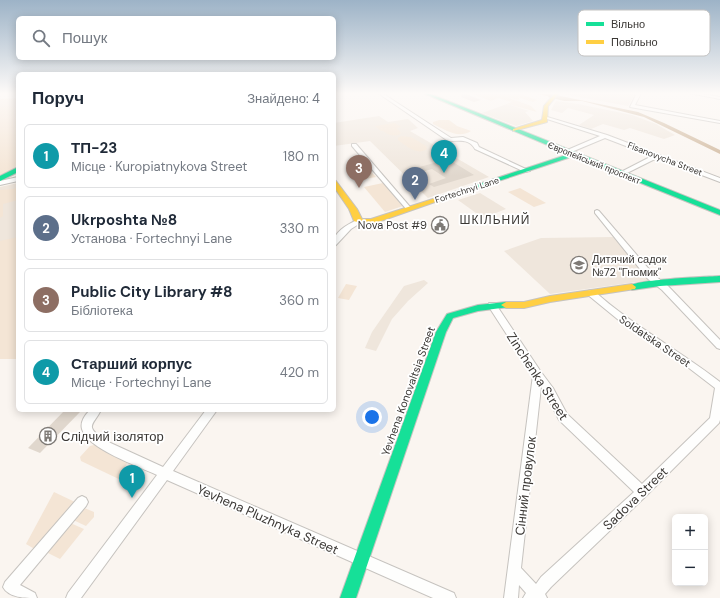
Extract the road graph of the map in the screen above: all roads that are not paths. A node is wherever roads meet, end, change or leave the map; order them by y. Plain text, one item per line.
1 (422, 121) edge
2 (493, 121) edge
3 (544, 121) edge
4 (558, 121) edge
5 (515, 130) junction
6 (605, 136) junction
7 (354, 145) dead end
8 (570, 153) junction
9 (657, 156) junction
10 (16, 171) edge
11 (526, 171) junction
12 (621, 174) junction
13 (0, 179) edge
14 (16, 179) edge
15 (720, 180) edge
16 (0, 183) edge
17 (336, 185) edge
18 (409, 209) junction
19 (597, 212) dead end
20 (720, 213) edge
21 (360, 221) junction
22 (336, 241) edge
23 (720, 279) edge
24 (660, 283) junction
25 (591, 293) junction
26 (492, 305) junction
27 (720, 346) edge
28 (538, 375) junction
29 (720, 387) edge
30 (95, 412) edge
31 (210, 412) edge
32 (164, 473) junction
33 (642, 492) junction
34 (82, 502) dead end
35 (361, 560) junction
36 (515, 571) junction
37 (536, 597) edge
38 (30, 598) edge
39 (72, 598) edge
40 (348, 598) edge
41 (449, 598) edge
42 (511, 598) edge

1 - 11 street
2 - 5 street, Європейський проспект
3 - 5 street
4 - 6 street, Fisanovycha Street
5 - 8 street, Європейський проспект
6 - 8 street, Fortechnyi Lane
6 - 9 street, Fisanovycha Street
7 - 18 street
8 - 11 street, Fortechnyi Lane
8 - 12 street, Європейський проспект
9 - 12 street
9 - 15 street, Fisanovycha Street
10 - 13 street
11 - 18 street, Fortechnyi Lane
12 - 20 street, Європейський проспект
14 - 16 street
17 - 21 street
18 - 21 street, Fortechnyi Lane
19 - 24 street
21 - 22 street
23 - 24 street, Yevhena Konovaltsia Street
24 - 25 street, Yevhena Konovaltsia Street
24 - 27 street
25 - 26 street, Yevhena Konovaltsia Street
25 - 29 street, Soldatska Street
26 - 28 street, Zinchenka Street
26 - 35 street, Yevhena Konovaltsia Street
28 - 33 street, Zinchenka Street
28 - 36 street, Сінний провулок
29 - 33 street, Sadova Street
30 - 32 street, Yevhena Pluzhnyka Street
31 - 32 street
32 - 35 street, Yevhena Pluzhnyka Street
32 - 39 street
33 - 37 street, Sadova Street
34 - 38 street
35 - 40 street, Yevhena Konovaltsia Street
35 - 41 street, Yevhena Pluzhnyka Street
36 - 37 street
36 - 42 street, Сінний провулок

